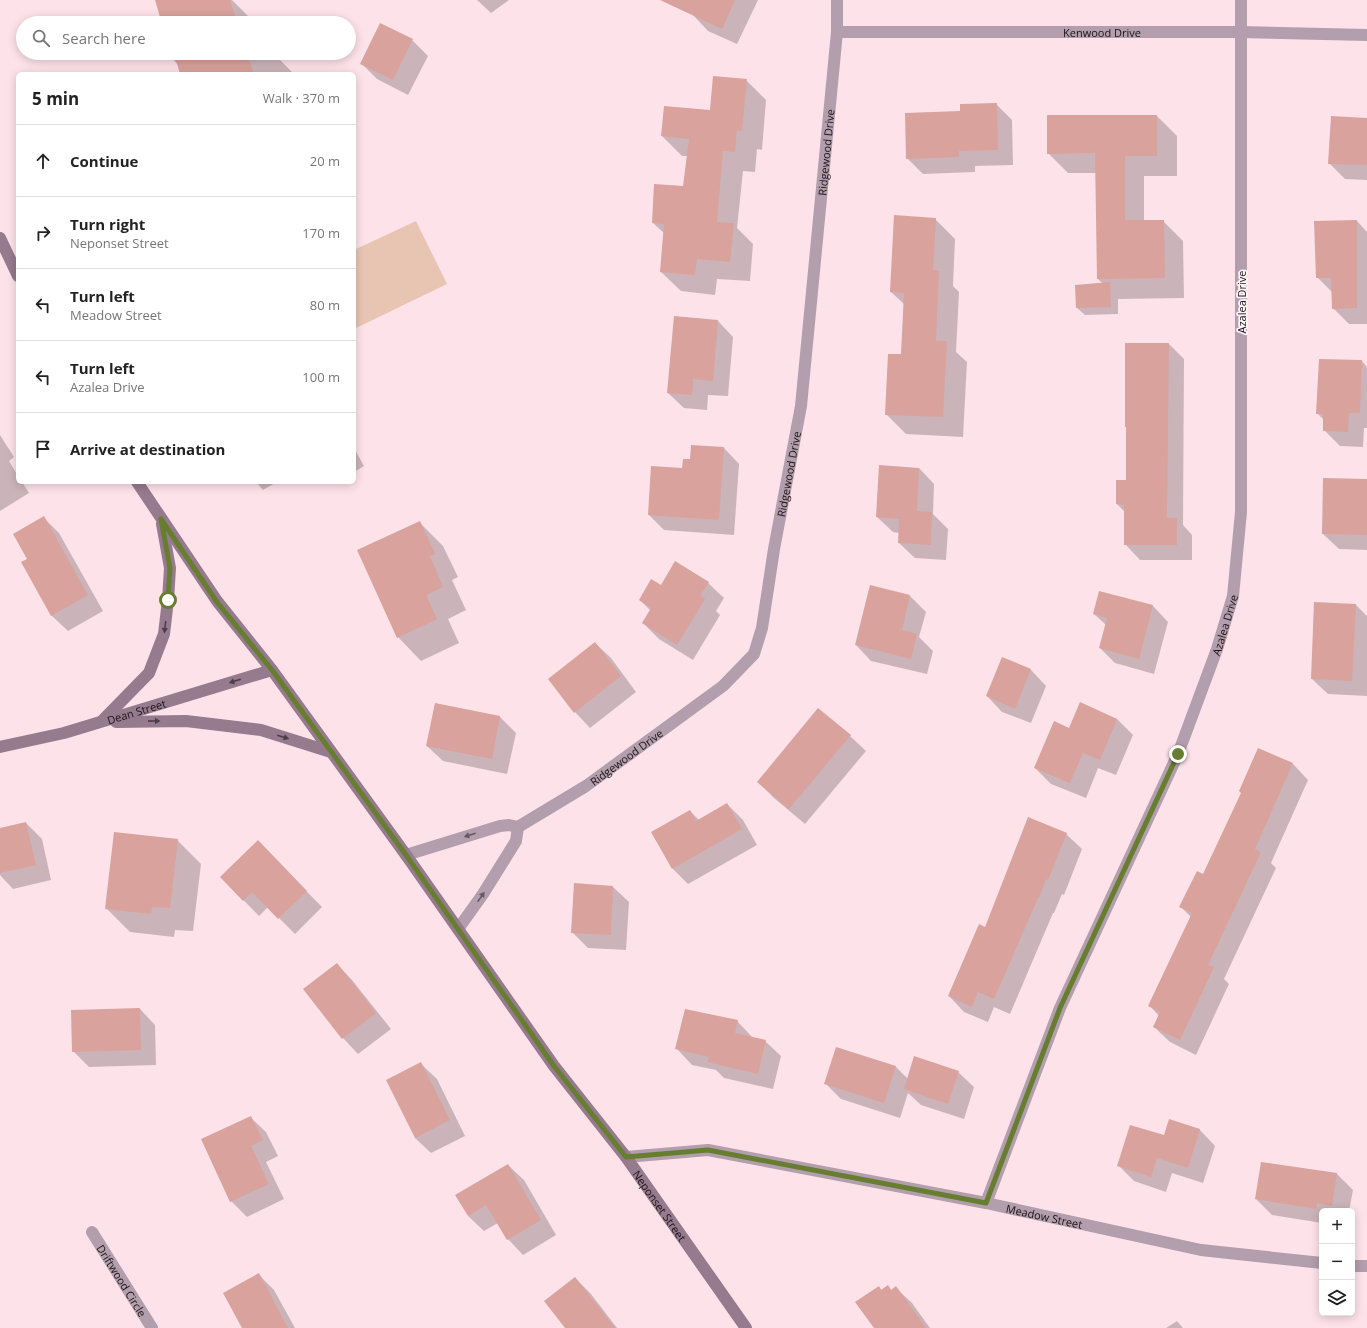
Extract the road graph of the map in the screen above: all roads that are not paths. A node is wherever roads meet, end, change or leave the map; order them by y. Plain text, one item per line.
1 (837, 0) edge
2 (1241, 0) edge
3 (837, 32) junction
4 (1241, 32) junction
5 (1367, 35) edge
6 (0, 238) edge
7 (16, 272) edge
8 (138, 484) edge
9 (161, 519) junction
10 (272, 670) junction
11 (101, 722) junction
12 (0, 747) edge
13 (331, 752) junction
14 (518, 827) junction
15 (406, 855) junction
16 (458, 929) junction
17 (626, 1157) junction
18 (986, 1203) junction
19 (92, 1232) dead end
20 (1319, 1263) edge
21 (1355, 1266) edge
22 (1367, 1266) edge
23 (152, 1328) edge
24 (746, 1328) edge

1 - 3 street, Ridgewood Drive
2 - 4 street, Azalea Drive
3 - 4 street, Kenwood Drive
3 - 14 street, Ridgewood Drive
4 - 5 street, Kenwood Drive
4 - 18 street, Azalea Drive
6 - 7 main road
8 - 9 main road, Neponset Street
9 - 10 main road, Neponset Street
9 -> 11 main road
10 -> 11 main road, Dean Street
10 - 13 main road, Neponset Street
11 - 12 main road, Dean Street
11 -> 13 main road
13 - 15 main road, Neponset Street
14 -> 15 street
16 -> 14 street
15 - 16 main road, Neponset Street
16 - 17 main road, Neponset Street
17 - 18 street, Meadow Street
17 - 24 main road, Neponset Street
18 - 20 street, Meadow Street
19 - 23 street, Driftwood Circle
21 - 22 street

